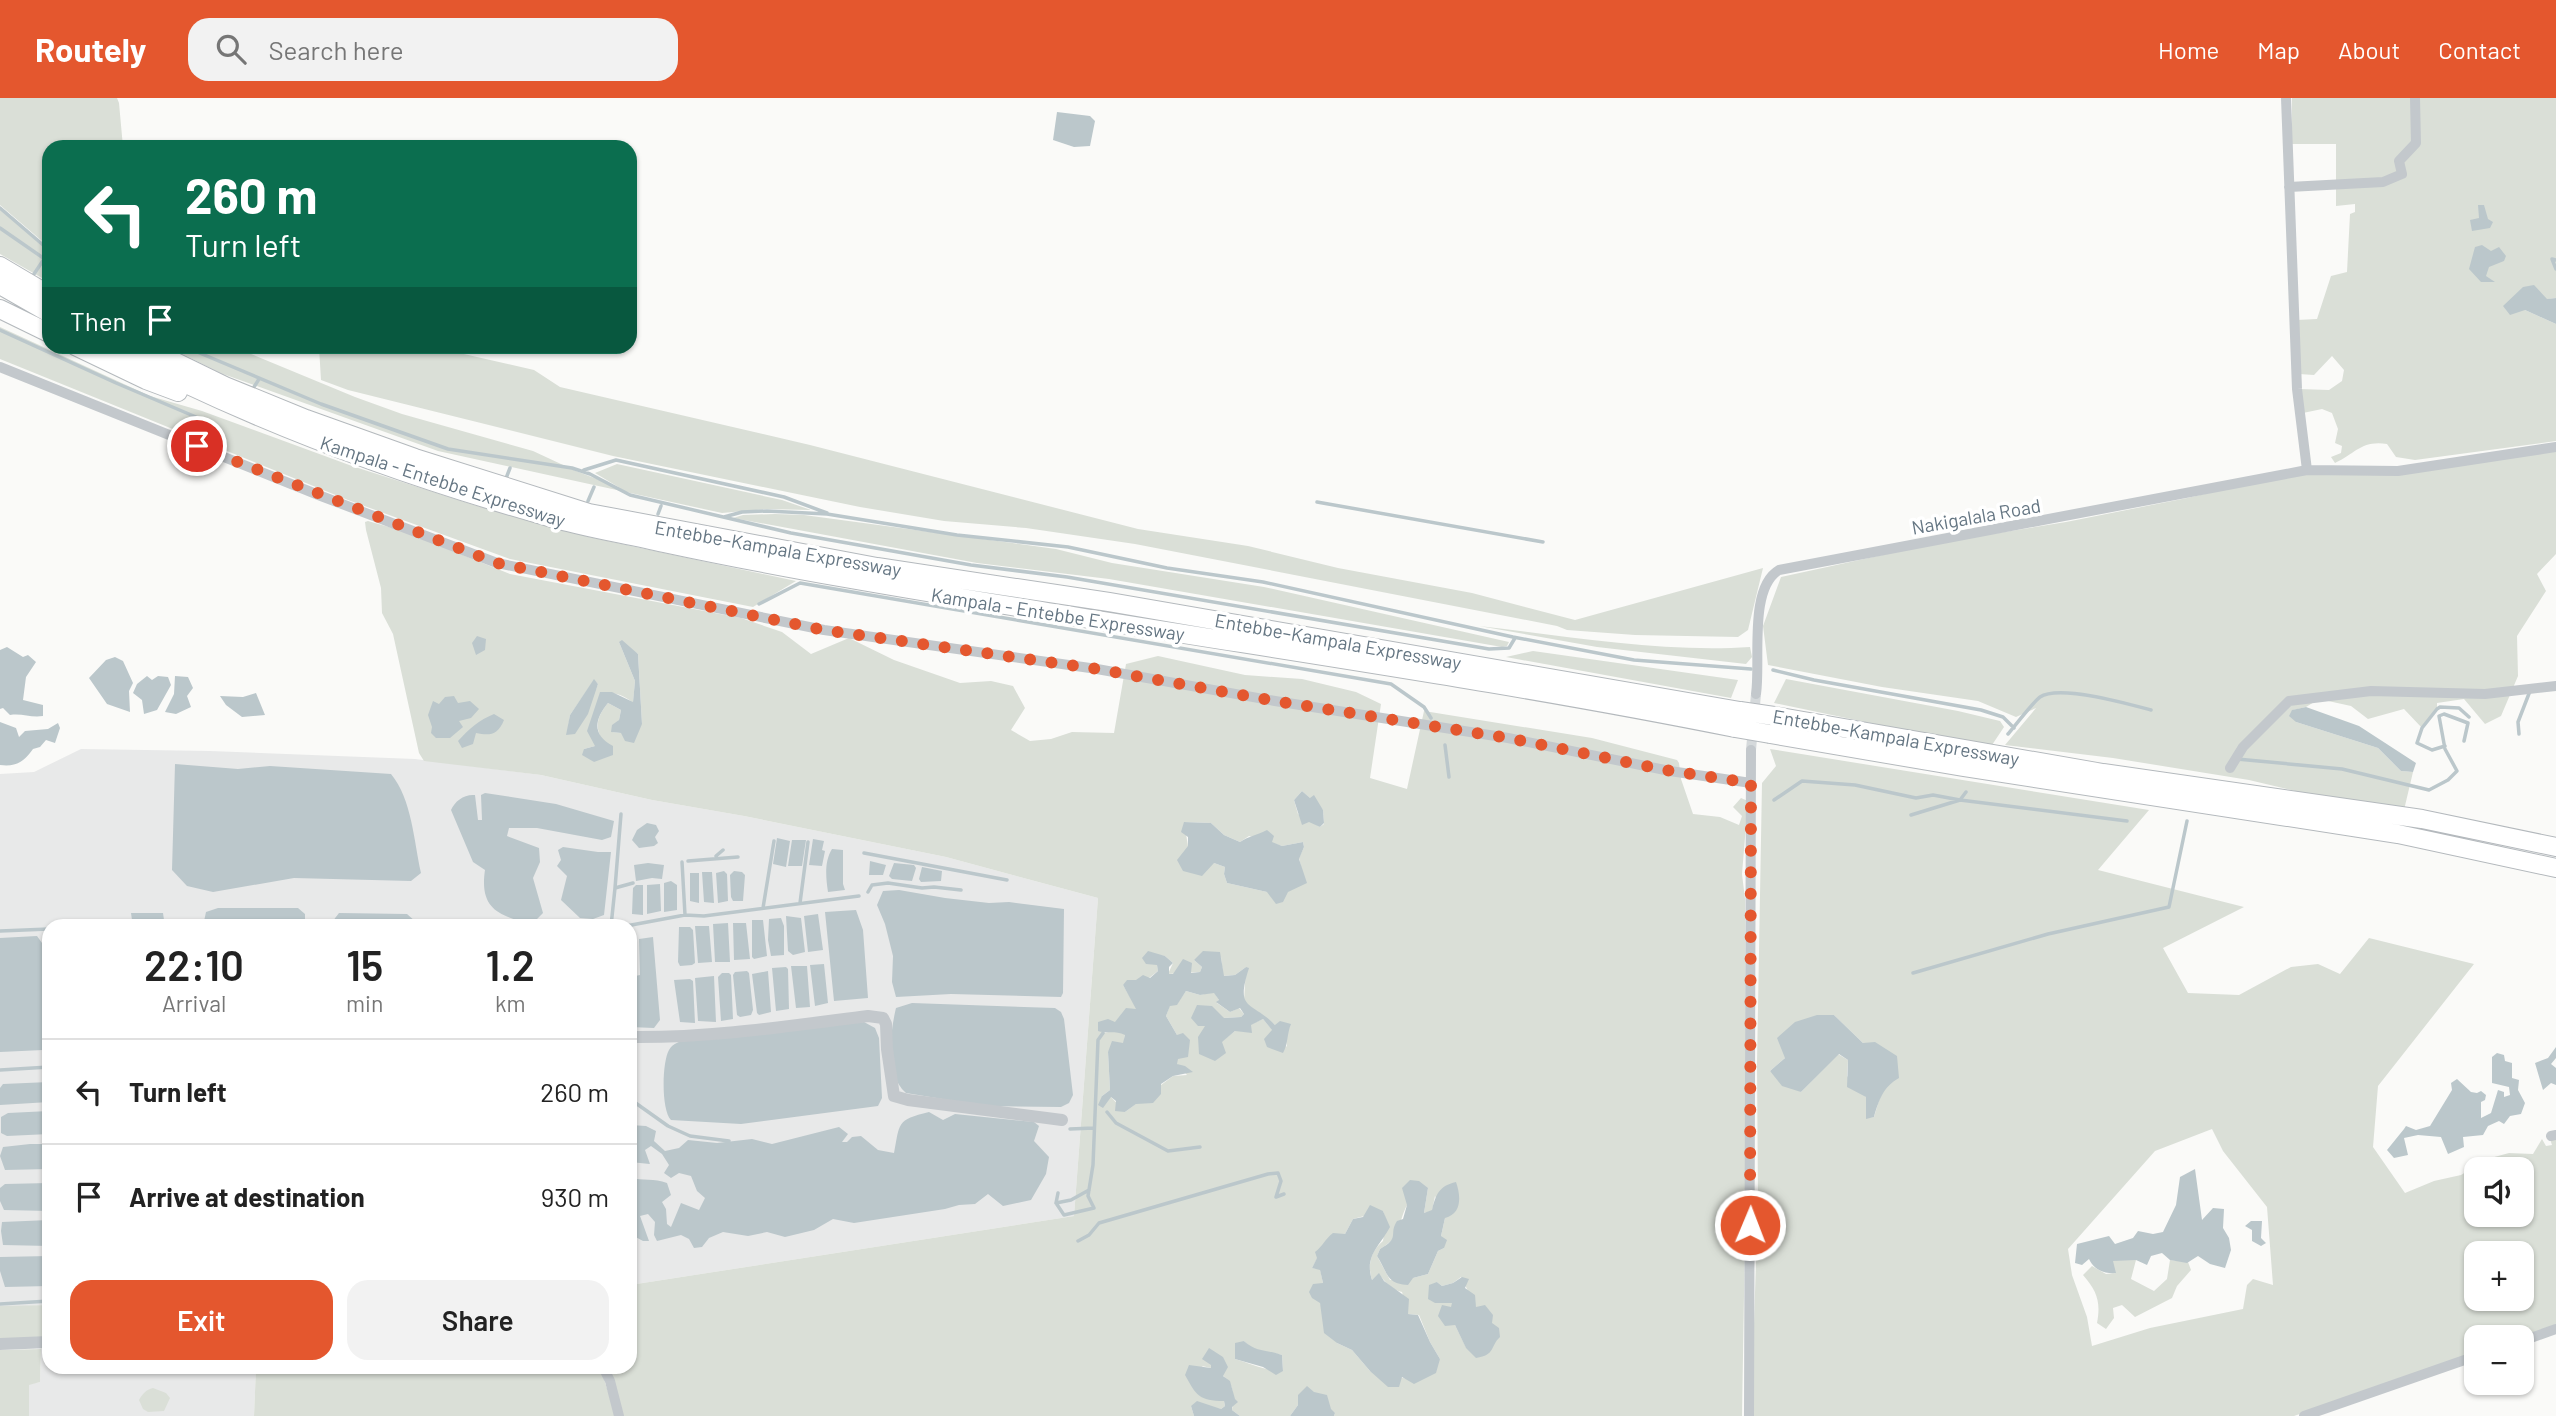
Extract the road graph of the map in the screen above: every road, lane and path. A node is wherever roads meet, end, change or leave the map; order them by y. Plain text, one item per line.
1 (2286, 98) edge
2 (2415, 98) edge
3 (2289, 187) junction
4 (0, 266) edge
5 (0, 285) edge
6 (42, 291) edge
7 (0, 309) edge
8 (42, 309) edge
9 (42, 330) edge
10 (92, 354) edge
11 (126, 354) edge
12 (159, 354) edge
13 (0, 367) edge
14 (310, 437) junction
15 (2556, 447) edge
16 (2307, 470) junction
17 (2556, 686) edge
18 (1756, 694) tunnel mouth
19 (1737, 720) junction
20 (1751, 750) tunnel mouth
21 (2230, 768) dead end
22 (1751, 783) junction
23 (2556, 847) edge
24 (2556, 868) edge
25 (637, 1037) edge
26 (1062, 1120) dead end
27 (2556, 1329) edge
28 (2534, 1337) edge
29 (42, 1342) edge
30 (0, 1343) edge
31 (2464, 1360) edge
32 (606, 1374) edge
33 (619, 1416) edge
34 (1749, 1416) edge
35 (2304, 1416) edge

1 - 3 street
2 - 3 street
3 - 16 street
4 - 6 highway
5 - 8 highway
7 - 9 highway
10 - 14 highway
11 - 14 highway
12 - 19 highway, Entebbe–Kampala Expressway
13 - 22 street
14 - 19 highway, Kampala - Entebbe Expressway
15 - 16 street, Nakigalala Road
16 - 18 street, Nakigalala Road
17 - 21 street
19 - 23 highway, Entebbe–Kampala Expressway, bridge
19 - 24 highway, Entebbe–Kampala Expressway, bridge
20 - 22 street
22 - 34 street
25 - 26 street
27 - 28 street
29 - 30 street
31 - 35 street
32 - 33 street

